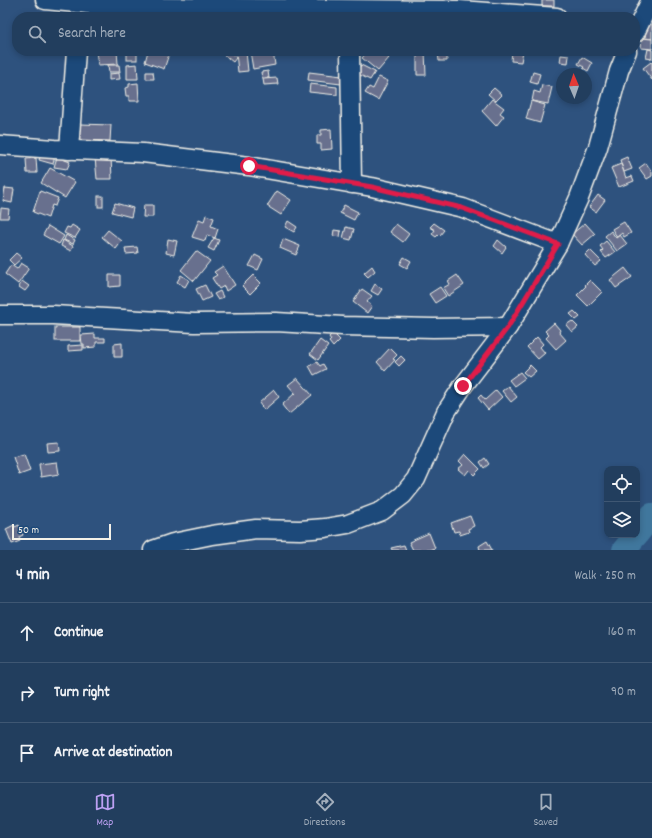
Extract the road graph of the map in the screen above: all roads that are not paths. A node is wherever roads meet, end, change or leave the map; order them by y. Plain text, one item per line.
1 (45, 0) edge
2 (651, 0) edge
3 (376, 5) edge
4 (79, 10) edge
5 (311, 12) edge
6 (353, 12) edge
7 (488, 12) edge
8 (641, 24) edge
9 (76, 56) edge
10 (350, 56) edge
11 (625, 56) edge
12 (0, 144) edge
13 (69, 150) junction
14 (352, 184) junction
15 (558, 244) junction
16 (0, 315) edge
17 (508, 327) junction
18 (153, 550) edge

1 - 4 street
2 - 8 street
3 - 6 street
3 - 7 street
4 - 5 street
9 - 13 street
10 - 14 street
11 - 15 street
12 - 13 street
13 - 14 street
14 - 15 street
15 - 17 street
16 - 17 street
17 - 18 street

